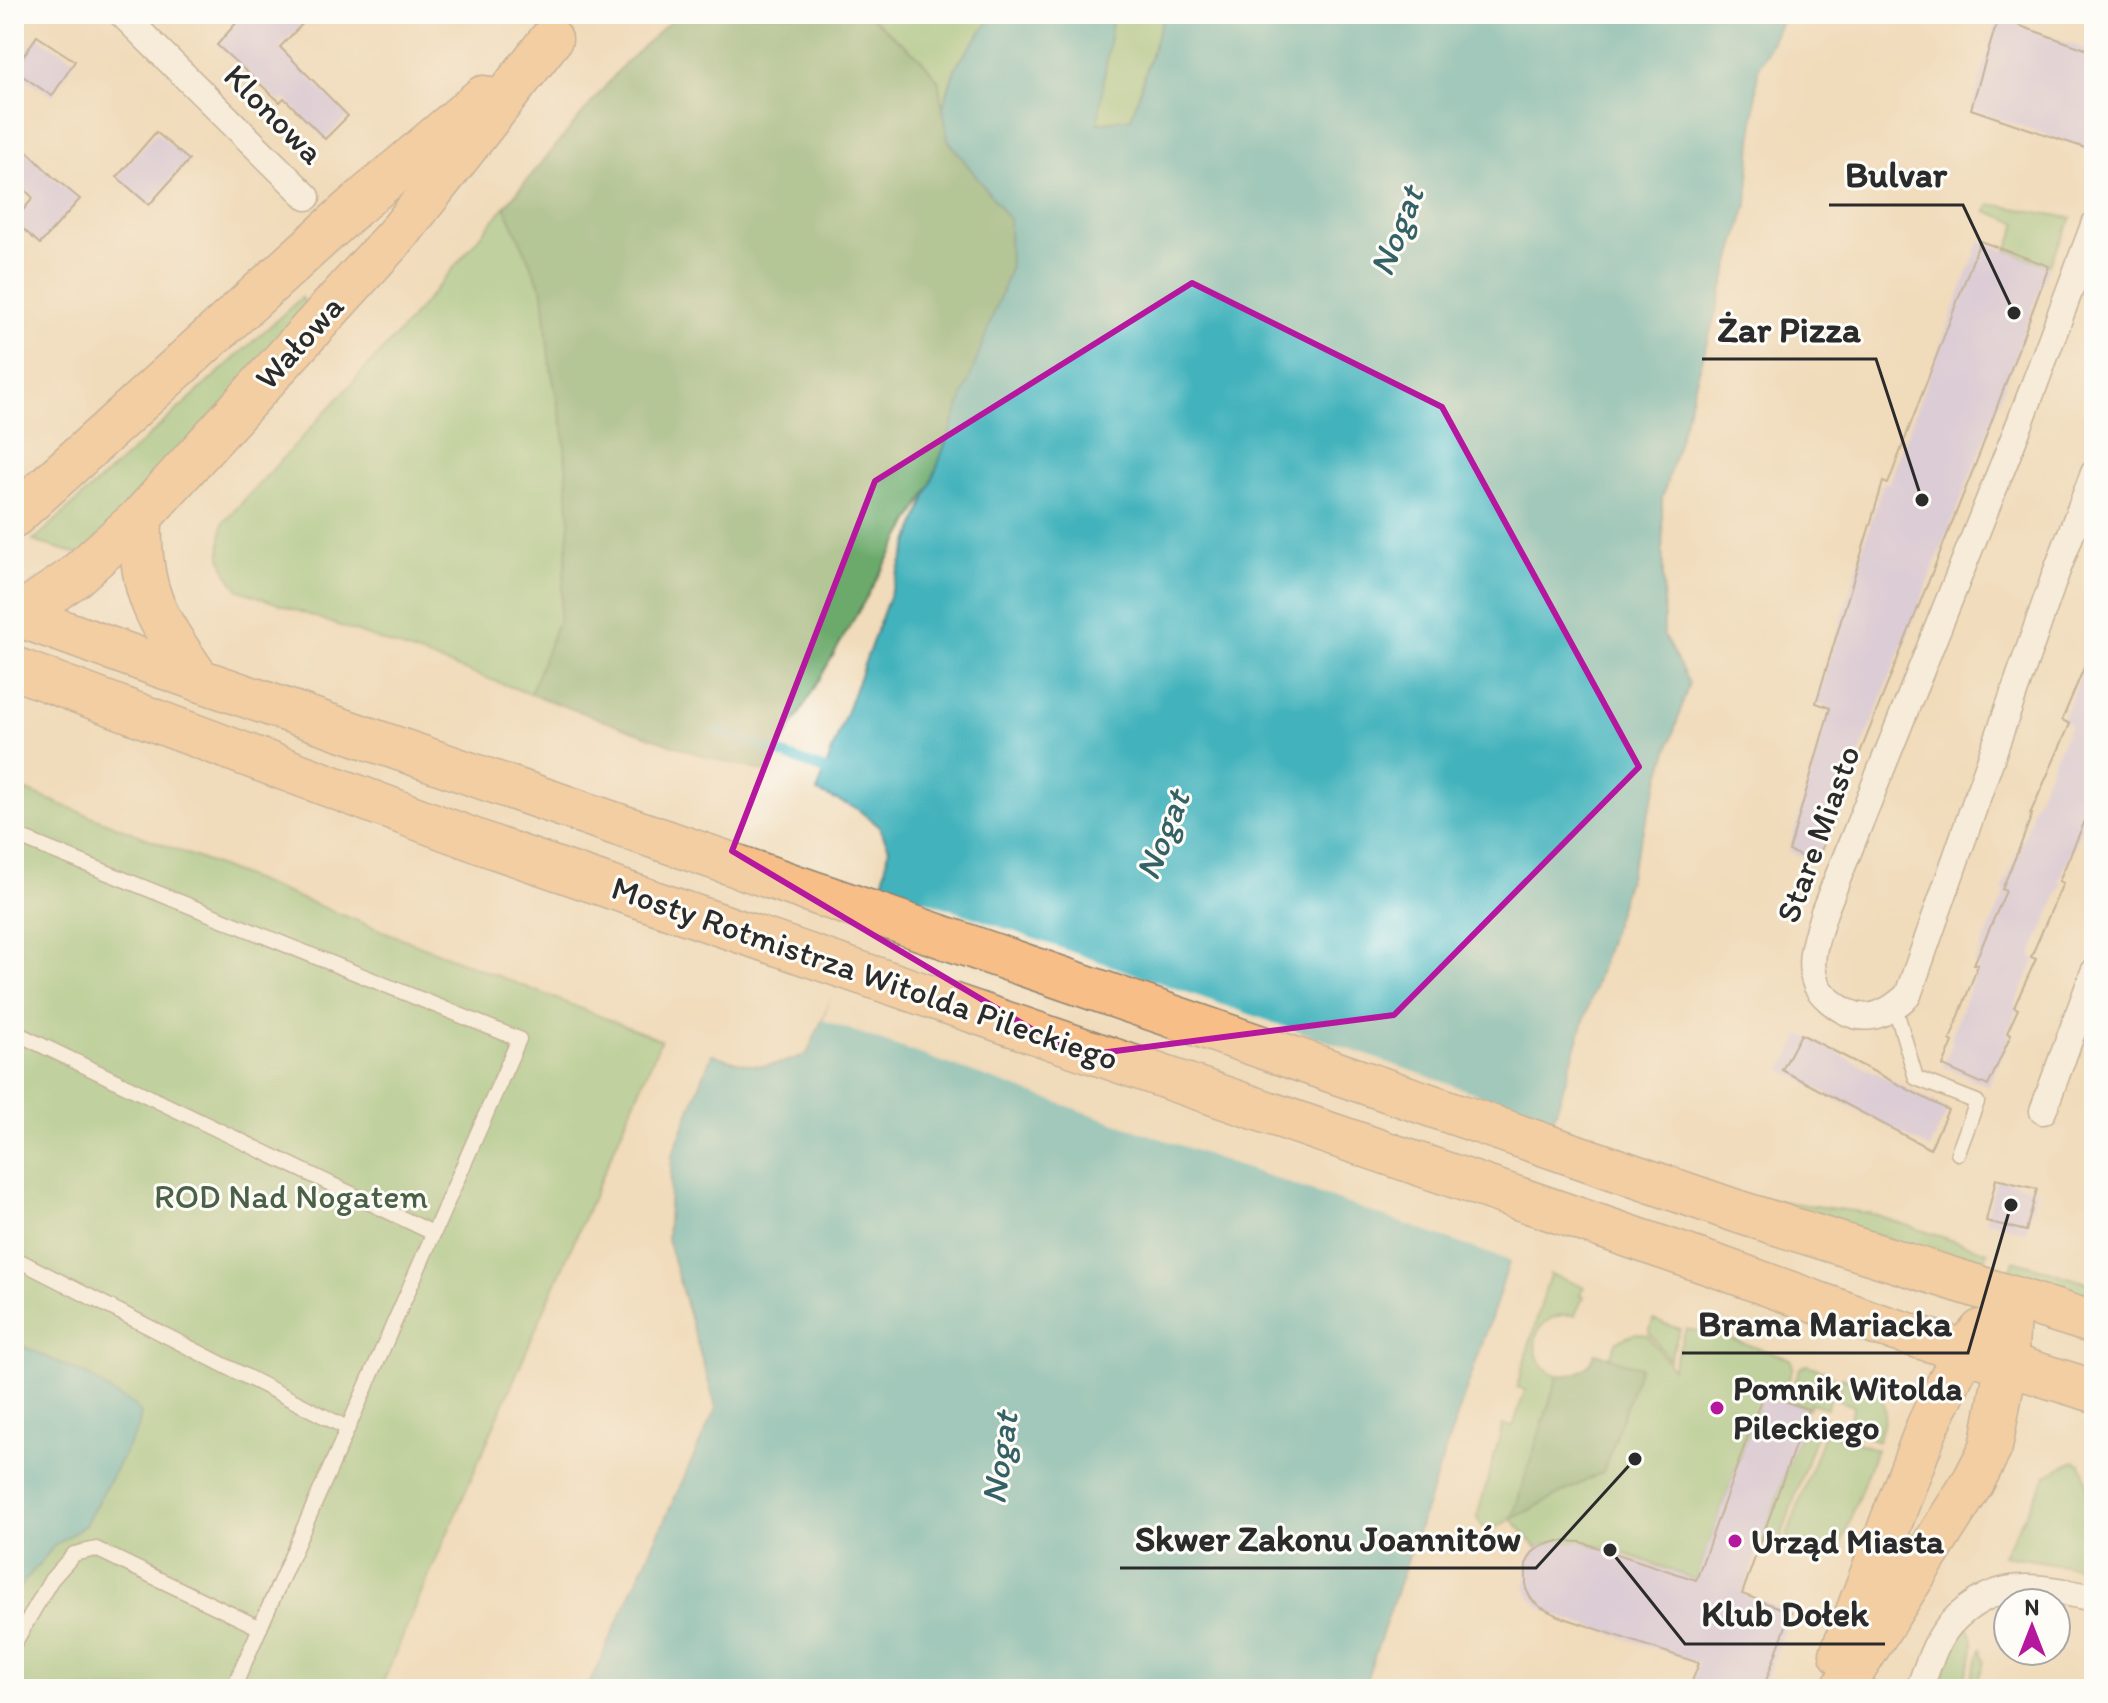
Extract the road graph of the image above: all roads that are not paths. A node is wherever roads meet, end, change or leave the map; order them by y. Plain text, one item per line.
1 (122, 14) edge
2 (564, 27) edge
3 (307, 197) dead end
4 (2094, 225) edge
5 (2094, 473) edge
6 (14, 516) edge
7 (141, 517) junction
8 (15, 616) edge
9 (14, 668) edge
10 (199, 680) junction
11 (14, 835) edge
12 (2094, 972) edge
13 (1895, 1007) junction
14 (14, 1032) edge
15 (2043, 1111) dead end
16 (1958, 1153) dead end
17 (433, 1233) junction
18 (14, 1258) edge
19 (2010, 1297) junction
20 (2094, 1323) edge
21 (1964, 1351) junction
22 (2006, 1366) junction
23 (2094, 1391) edge
24 (347, 1428) junction
25 (2094, 1598) edge
26 (260, 1628) junction
27 (14, 1644) edge
28 (233, 1689) edge
29 (1828, 1689) edge
30 (1842, 1689) edge
31 (1919, 1689) edge

1 - 3 street, Klonowa
2 - 6 main road, Wałowa
2 - 7 main road, Wałowa
4 - 13 street, Stare Miasto
5 - 13 street
7 - 8 main road, Wałowa
7 - 10 main road
8 - 10 main road, Mosty Rotmistrza Witolda Pileckiego
9 - 21 main road, Mosty Rotmistrza Witolda Pileckiego
10 - 19 main road, Mosty Rotmistrza Witolda Pileckiego
11 - 17 lane
12 - 15 street
13 - 16 lane
14 - 17 lane
17 - 24 lane
18 - 24 lane
19 - 20 main road, Mosty Rotmistrza Witolda Pileckiego
19 - 21 main road
19 - 22 main road
21 - 22 main road, Mosty Rotmistrza Witolda Pileckiego
21 - 29 main road
22 - 23 main road, Mosty Rotmistrza Witolda Pileckiego
22 - 30 main road
24 - 26 lane
25 - 31 street
26 - 27 lane
26 - 28 lane

